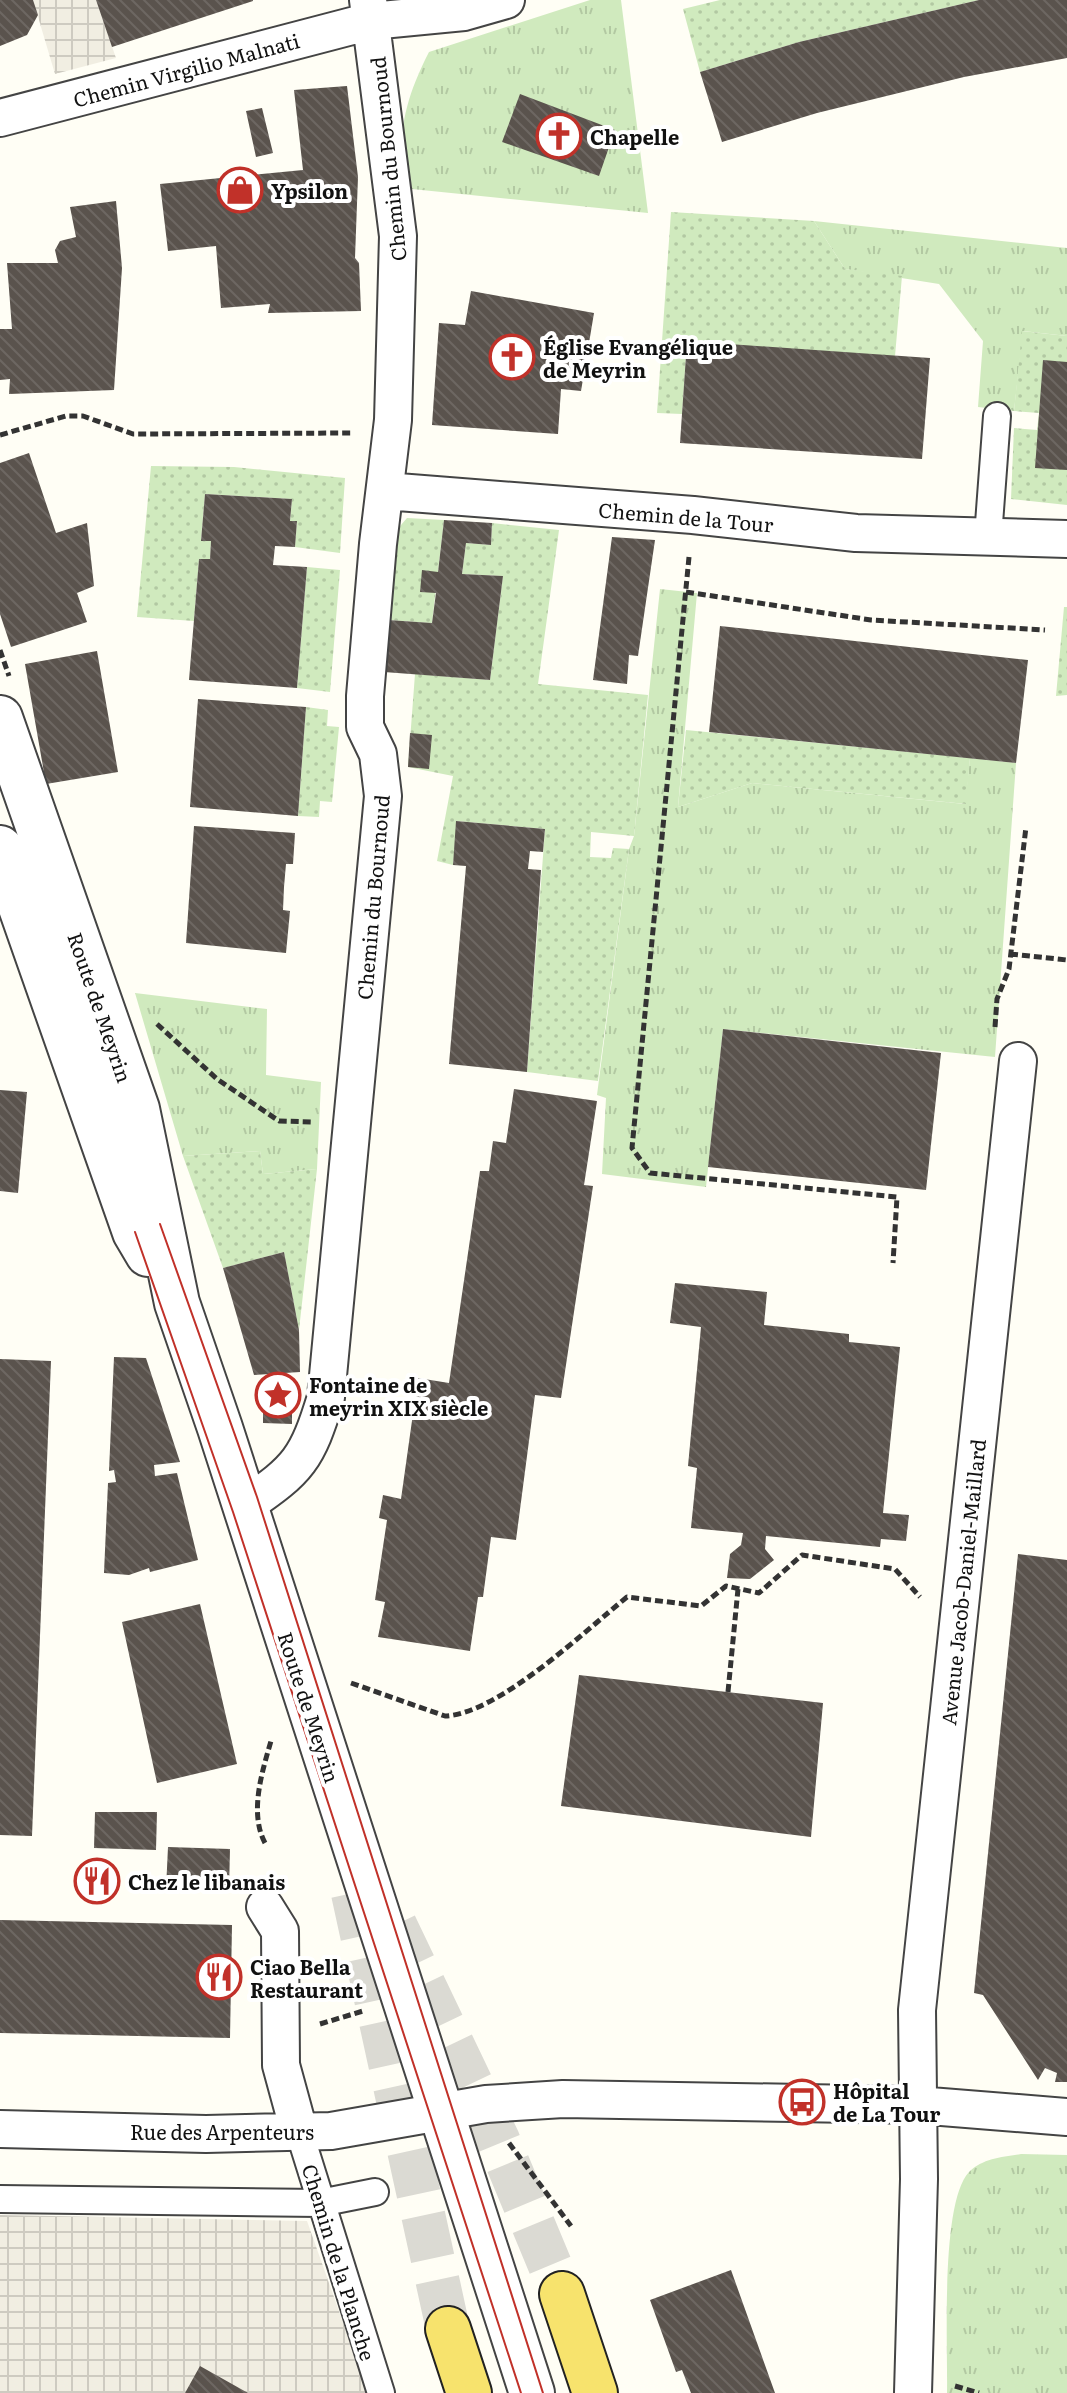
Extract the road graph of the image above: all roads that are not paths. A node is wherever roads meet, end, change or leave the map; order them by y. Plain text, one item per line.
1 (506, 0) edge
2 (370, 11) edge
3 (0, 118) edge
4 (997, 416) dead end
5 (385, 491) junction
6 (988, 537) junction
7 (1067, 539) edge
8 (0, 718) edge
9 (0, 848) edge
10 (1006, 1048) road end
11 (177, 1303) junction
12 (246, 1505) junction
13 (265, 1907) dead end
14 (917, 2105) junction
15 (441, 2112) junction
16 (1067, 2117) edge
17 (0, 2129) edge
18 (299, 2131) junction
19 (375, 2192) dead end
20 (0, 2199) edge
21 (320, 2203) junction
22 (562, 2294) tunnel mouth
23 (448, 2329) tunnel mouth
24 (928, 2388) edge
25 (381, 2393) edge
26 (469, 2393) edge
27 (532, 2393) edge
28 (595, 2393) edge

1 - 2 street, Chemin Virgilio Malnati
2 - 3 street, Chemin Virgilio Malnati
2 - 5 street, Chemin du Bournoud
4 - 6 street
5 - 6 street, Chemin de la Tour
5 - 12 street, Chemin du Bournoud
6 - 7 street, Chemin de la Tour
8 - 11 street, Route de Meyrin
9 - 11 street, Route de Meyrin
10 - 14 street, Avenue Jacob-Daniel-Maillard
11 - 12 street, Route de Meyrin
12 - 15 street, Route de Meyrin
13 - 18 street
14 - 15 street
14 - 16 street
14 - 24 street, Avenue Jacob-Daniel-Maillard
15 - 18 street, Rue des Arpenteurs
15 - 27 street, Route de Meyrin
17 - 18 street, Rue des Arpenteurs
18 - 21 street, Chemin de la Planche
19 - 21 street
20 - 21 street
21 - 25 street, Chemin de la Planche
22 - 28 main road
23 - 26 main road

